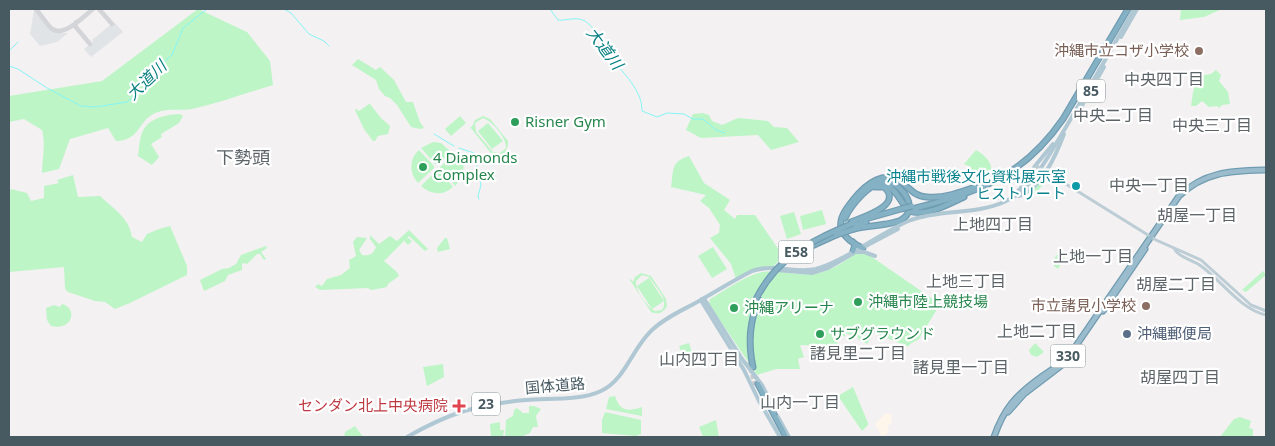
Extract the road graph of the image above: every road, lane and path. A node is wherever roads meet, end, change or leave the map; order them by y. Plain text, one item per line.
1 (1127, 9) edge
2 (1136, 9) edge
3 (1063, 133) junction
4 (1022, 163) junction
5 (1036, 167) junction
6 (1266, 170) edge
7 (1045, 172) junction
8 (988, 182) junction
9 (869, 184) junction
10 (865, 192) junction
11 (1019, 196) junction
12 (1001, 204) junction
13 (910, 209) junction
14 (852, 225) junction
15 (1152, 237) junction
16 (853, 242) junction
17 (862, 246) junction
18 (802, 250) junction
19 (1174, 250) junction
20 (854, 252) junction
21 (874, 256) dead end
22 (757, 299) junction
23 (703, 300) junction
24 (1266, 311) edge
25 (1266, 315) edge
26 (749, 362) tunnel mouth
27 (753, 367) tunnel mouth
28 (756, 384) tunnel mouth
29 (407, 437) edge
30 (412, 437) edge
31 (784, 437) edge
32 (996, 437) edge

1 - 4 highway
2 - 3 main road, 85
3 - 5 main road
3 - 7 main road
3 - 11 main road, 85
3 - 12 main road, 85
4 - 8 highway
4 - 13 highway
5 - 7 main road, bridge
5 - 12 main road
6 - 15 highway, 330
7 - 11 main road
7 - 15 main road
8 - 9 highway
8 - 13 highway
9 - 14 highway
9 - 16 highway
10 - 13 highway
10 - 14 highway
10 - 17 highway
11 - 17 main road, 85
12 - 17 main road, 85
13 - 14 highway, bridge
14 - 18 highway, E58, bridge
14 - 18 highway, bridge
14 - 22 highway, E58, bridge
15 - 19 main road
15 - 32 highway, 330
16 - 17 highway
16 - 20 highway
17 - 20 main road, 85
18 - 22 highway, E58, bridge
19 - 24 main road
19 - 25 main road
20 - 21 main road
20 - 23 main road, 85
22 - 26 highway, E58
22 - 27 highway, E58
23 - 29 main road, 国体道路 / 23
23 - 30 main road, 国体道路 / 23
23 - 31 main road
23 - 31 main road
28 - 31 highway

